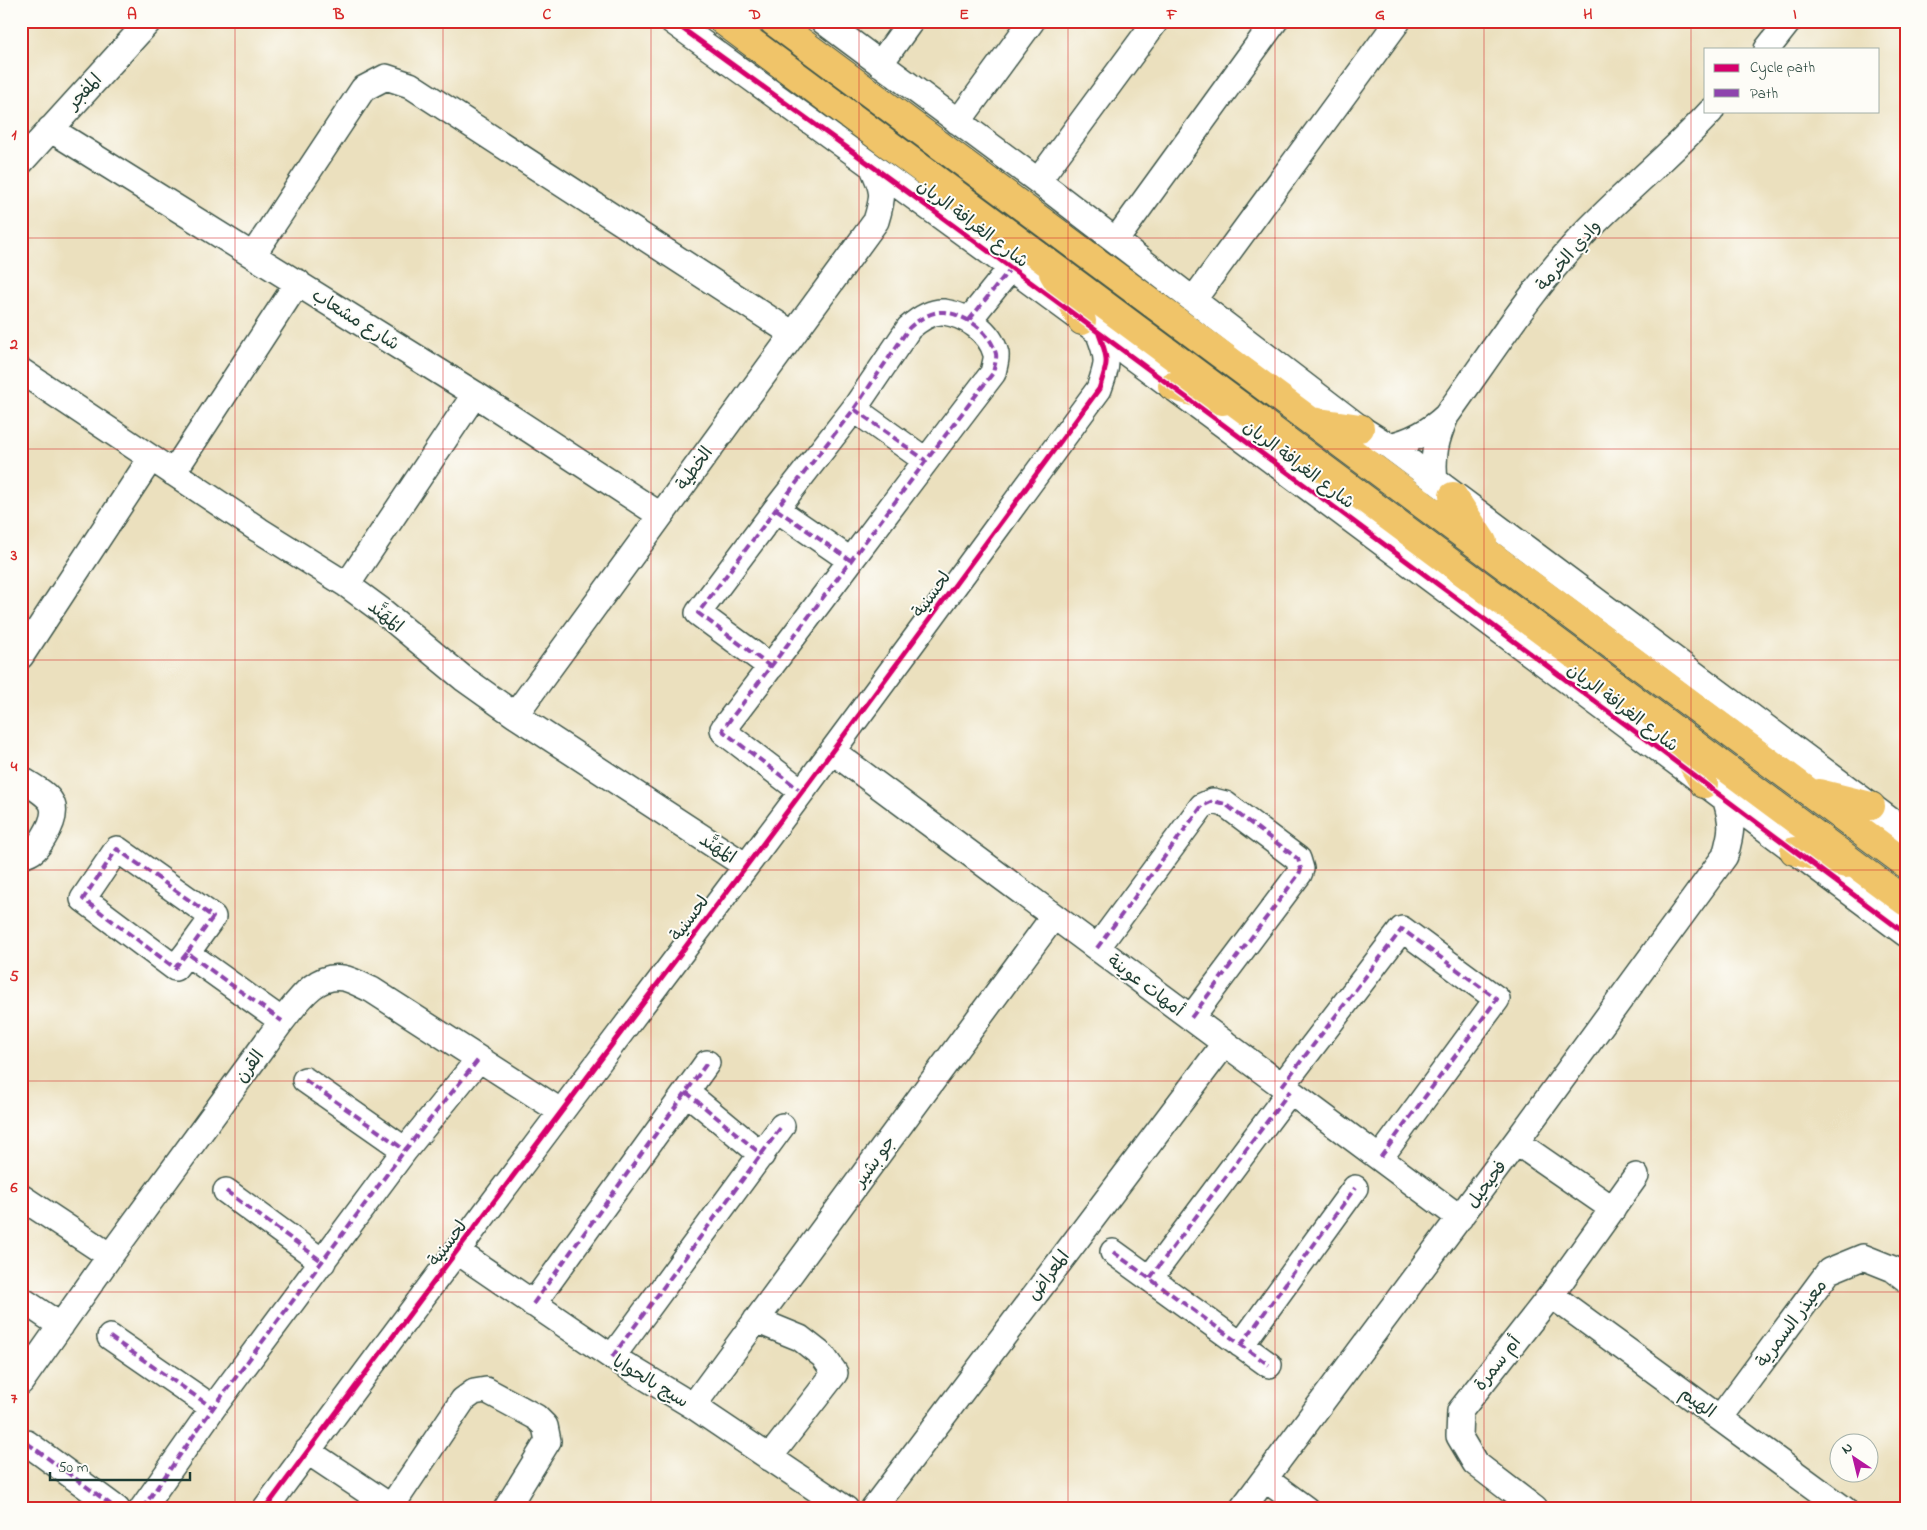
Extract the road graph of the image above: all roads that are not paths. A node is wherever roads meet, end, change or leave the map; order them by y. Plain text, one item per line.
1 (148, 21) edge
2 (672, 21) edge
3 (723, 21) edge
4 (773, 21) edge
5 (823, 21) edge
6 (911, 21) edge
7 (1032, 21) edge
8 (1156, 21) edge
9 (1275, 21) edge
10 (1398, 21) edge
11 (1789, 21) edge
12 (1768, 48) edge
13 (880, 64) junction
14 (1710, 112) edge
15 (958, 122) junction
16 (50, 129) junction
17 (21, 162) edge
18 (872, 166) junction
19 (1038, 181) junction
20 (930, 207) junction
21 (876, 222) junction
22 (1116, 240) junction
23 (253, 255) junction
24 (1046, 261) junction
25 (1010, 269) junction
26 (298, 282) junction
27 (1194, 299) junction
28 (969, 320) junction
29 (1091, 327) junction
30 (793, 334) junction
31 (21, 372) edge
32 (1162, 380) junction
33 (1099, 389) junction
34 (475, 394) junction
35 (1238, 405) junction
36 (854, 409) junction
37 (1446, 416) junction
38 (1309, 421) junction
39 (1360, 428) junction
40 (1389, 446) junction
41 (151, 458) junction
42 (925, 460) junction
43 (173, 473) junction
44 (1444, 489) junction
45 (776, 508) junction
46 (660, 514) junction
47 (1492, 556) junction
48 (850, 560) junction
49 (346, 586) junction
50 (21, 656) edge
51 (771, 667) junction
52 (514, 715) junction
53 (1671, 728) junction
54 (832, 751) junction
55 (21, 779) edge
56 (1704, 784) junction
57 (1806, 789) junction
58 (801, 791) junction
59 (1726, 800) junction
60 (1893, 819) edge
61 (1787, 845) junction
62 (21, 856) edge
63 (1725, 856) junction
64 (1906, 864) edge
65 (746, 866) junction
66 (1858, 866) junction
67 (1906, 902) edge
68 (1054, 916) junction
69 (1906, 934) edge
70 (1097, 948) junction
71 (187, 954) junction
72 (1190, 1018) junction
73 (282, 1021) junction
74 (1224, 1043) junction
75 (479, 1059) junction
76 (707, 1063) dead end
77 (305, 1080) dead end
78 (1286, 1088) junction
79 (686, 1092) junction
80 (560, 1111) junction
81 (782, 1126) dead end
82 (1516, 1142) junction
83 (405, 1150) junction
84 (762, 1154) junction
85 (1380, 1158) junction
86 (1636, 1176) dead end
87 (1355, 1188) dead end
88 (226, 1191) dead end
89 (21, 1197) edge
90 (1613, 1209) junction
91 (1460, 1218) junction
92 (458, 1252) junction
93 (1113, 1252) dead end
94 (110, 1256) junction
95 (322, 1262) junction
96 (1150, 1278) junction
97 (1906, 1279) edge
98 (1551, 1295) junction
99 (21, 1299) edge
100 (533, 1304) junction
101 (756, 1320) junction
102 (61, 1326) junction
103 (110, 1337) dead end
104 (1241, 1345) junction
105 (612, 1358) junction
106 (1269, 1365) dead end
107 (21, 1382) edge
108 (693, 1406) junction
109 (213, 1408) junction
110 (1720, 1418) junction
111 (27, 1443) dead end
112 (307, 1451) junction
113 (769, 1458) junction
114 (1266, 1479) junction
115 (393, 1508) edge
116 (117, 1509) edge
117 (142, 1509) edge
118 (265, 1509) edge
119 (506, 1509) edge
120 (846, 1509) edge
121 (873, 1509) edge
122 (1242, 1509) edge
123 (1306, 1509) edge
124 (1535, 1509) edge
125 (1844, 1509) edge

1 - 16 street, المفجر
2 - 18 street, شارع الغرافة الريان
3 - 24 main road, شارع الغرافة الريان
4 - 38 main road
5 - 13 street
6 - 13 street
7 - 15 street
8 - 19 street
9 - 22 street
10 - 27 street
11 - 12 street
13 - 15 street
14 - 37 street, وادي الخرمة
15 - 19 street
16 - 17 street, المفجر
16 - 23 street, شارع مشعاب
18 - 20 street, شارع الغرافة الريان
18 - 21 street, الخطية
19 - 22 street
20 - 21 street, الخطية
20 - 25 street, شارع الغرافة الريان
21 - 30 street, الخطية
22 - 27 street
23 - 26 street, شارع مشعاب
23 - 30 street
24 - 29 main road
24 - 35 main road, شارع الغرافة الريان
25 - 28 street
25 - 29 street, شارع الغرافة الريان
26 - 34 street, شارع مشعاب
26 - 43 street
27 - 39 street
28 - 36 street
28 - 42 street
29 - 32 street, شارع الغرافة الريان
29 - 33 street, لحسنية
30 - 46 street, الخطية
31 - 41 street, المُهَنَّد
32 - 33 street, لحسنية
32 - 35 main road
32 - 56 street, شارع الغرافة الريان
33 - 54 street, لحسنية
34 - 46 street, شارع مشعاب
34 - 49 street
35 - 53 main road, شارع الغرافة الريان
36 - 42 street
36 - 45 street
37 - 40 street, وادي الخرمة
37 - 44 street, وادي الخرمة
38 - 39 main road
38 - 47 main road
39 - 40 street
40 - 44 street
41 - 43 street, المُهَنَّد
41 - 50 street
42 - 48 street
43 - 49 street, المُهَنَّد
44 - 47 main road
44 - 60 street
45 - 48 street
45 - 51 street
46 - 52 street, الخطية
47 - 57 main road
48 - 51 street
49 - 52 street, المُهَنَّد
51 - 58 street
52 - 65 street, المُهَنَّد
53 - 56 main road
53 - 66 main road, شارع الغرافة الريان
54 - 58 street, لحسنية
54 - 68 street, أمهات عوينة
55 - 62 street
56 - 59 street, شارع الغرافة الريان
57 - 60 main road
57 - 64 main road
58 - 65 street, لحسنية
59 - 61 street, شارع الغرافة الريان
59 - 63 street, فحيحيل
61 - 63 street, فحيحيل
61 - 66 main road
61 - 69 street, شارع الغرافة الريان
63 - 82 street, فحيحيل
65 - 80 street, لحسنية
66 - 67 main road, شارع الغرافة الريان
68 - 70 street, أمهات عوينة
68 - 101 street, جو بشير
70 - 72 street, أمهات عوينة
70 - 72 street
71 - 71 street
71 - 73 street
72 - 74 street, أمهات عوينة
73 - 75 street, القرن
73 - 94 street, القرن
74 - 78 street, أمهات عوينة
74 - 121 street, المعراض
75 - 80 street, القرن
75 - 83 street
76 - 79 street
77 - 83 street
78 - 85 street, أمهات عوينة
78 - 85 street
78 - 96 street
79 - 84 street
79 - 100 street
80 - 92 street, لحسنية
81 - 84 street
82 - 90 street
82 - 91 street, فحيحيل
83 - 95 street
84 - 105 street
85 - 91 street, أمهات عوينة
86 - 90 street, أم سمرة
87 - 104 street
88 - 95 street
89 - 94 street
90 - 98 street, أم سمرة
91 - 114 street, فحيحيل
92 - 100 street, سيج بالحوايا
92 - 112 street, لحسنية
93 - 96 street
94 - 102 street, القرن
95 - 109 street
96 - 104 street
97 - 110 street, معيذر السمرية
98 - 110 street, الهيم
98 - 124 street, أم سمرة
99 - 102 street
100 - 105 street, سيج بالحوايا
101 - 108 street, جو بشير
101 - 113 street
102 - 107 street, القرن
103 - 109 street
104 - 106 street
105 - 108 street, سيج بالحوايا
108 - 113 street, سيج بالحوايا
109 - 117 street
110 - 125 street, الهيم
111 - 116 street
112 - 115 street
112 - 118 street, لحسنية
113 - 120 street, سيج بالحوايا
114 - 122 street, فحيحيل
114 - 123 street
115 - 119 street

